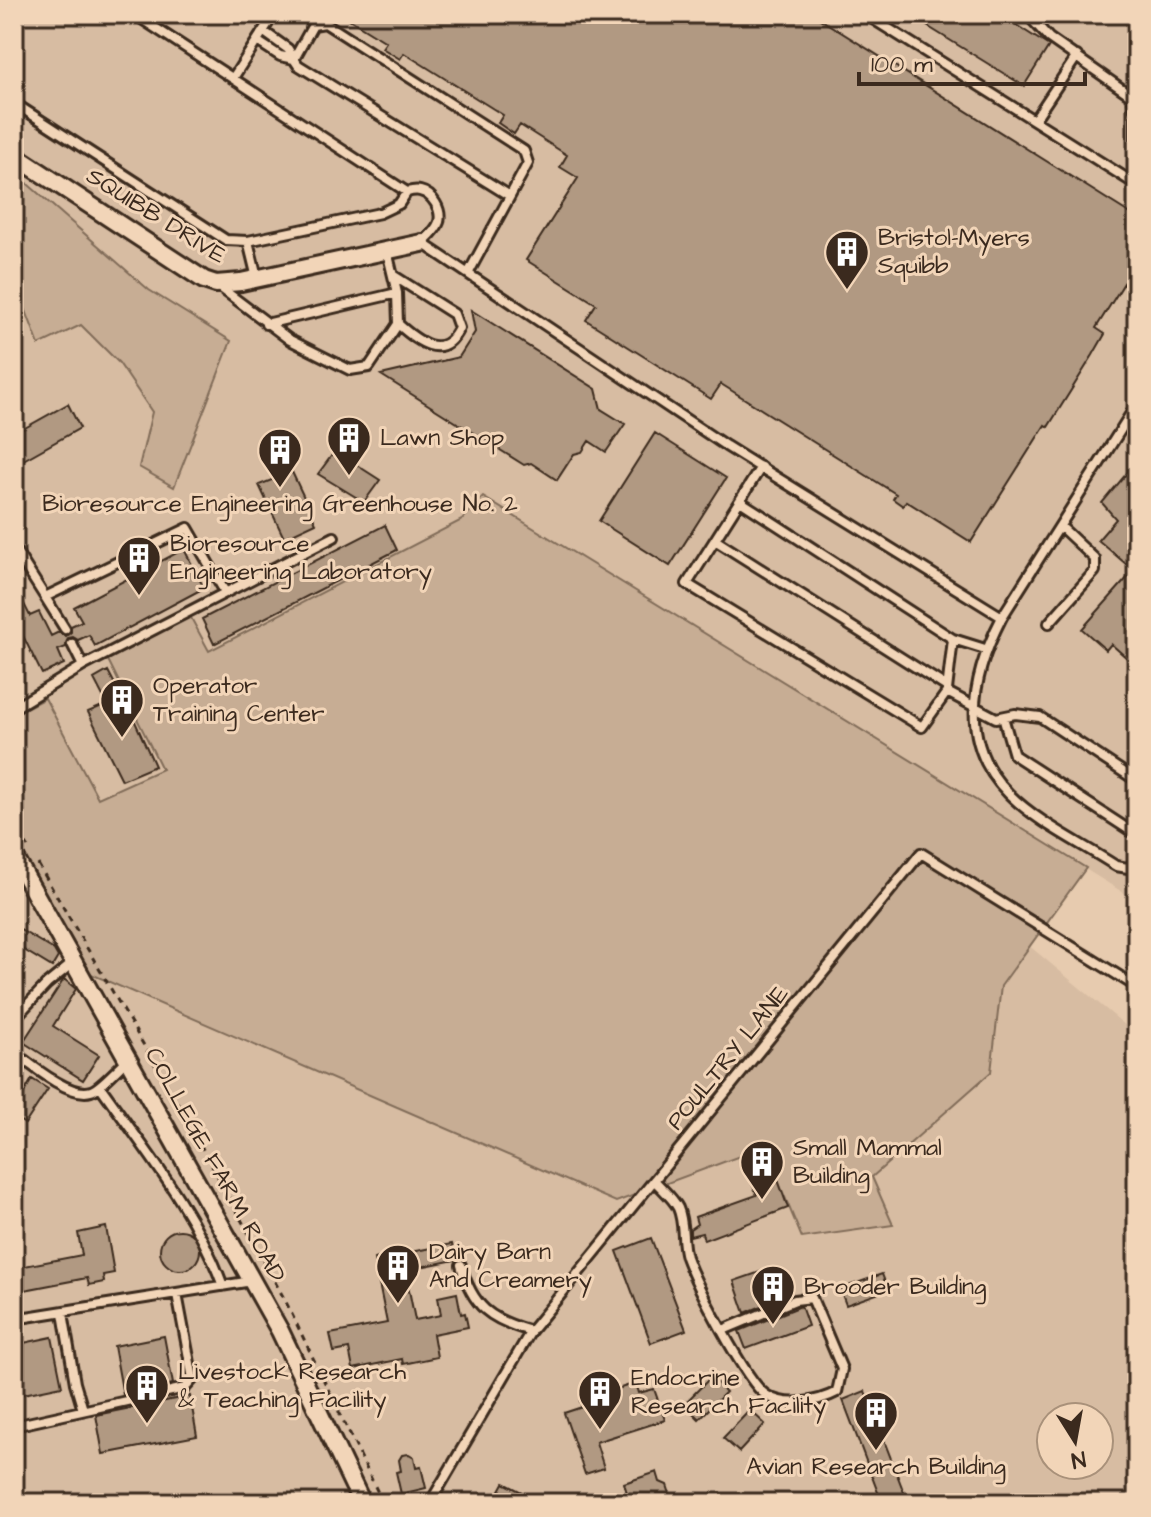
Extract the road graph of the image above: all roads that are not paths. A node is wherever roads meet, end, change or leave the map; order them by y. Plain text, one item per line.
1 (17, 14) edge
2 (134, 14) edge
3 (274, 14) edge
4 (865, 14) edge
5 (1027, 14) edge
6 (321, 18) edge
7 (14, 23) edge
8 (263, 31) junction
9 (257, 41) junction
10 (1077, 56) junction
11 (294, 59) junction
12 (233, 78) junction
13 (14, 103) edge
14 (1035, 119) junction
15 (14, 155) edge
16 (1137, 185) edge
17 (407, 192) junction
18 (510, 196) junction
19 (248, 241) junction
20 (422, 243) junction
21 (387, 250) junction
22 (469, 272) junction
23 (394, 276) junction
24 (257, 278) junction
25 (216, 284) junction
26 (397, 293) junction
27 (266, 324) junction
28 (398, 324) junction
29 (1137, 404) edge
30 (761, 467) junction
31 (740, 501) junction
32 (1060, 526) junction
33 (334, 537) dead end
34 (715, 540) junction
35 (14, 548) edge
36 (225, 592) junction
37 (45, 597) junction
38 (1002, 617) junction
39 (1049, 623) dead end
40 (65, 629) dead end
41 (953, 639) junction
42 (72, 644) dead end
43 (985, 649) junction
44 (83, 666) junction
45 (947, 689) junction
46 (973, 704) junction
47 (14, 708) edge
48 (1003, 717) junction
49 (1137, 781) edge
50 (1137, 835) edge
51 (22, 853) edge
52 (1137, 860) edge
53 (1128, 868) junction
54 (1137, 874) edge
55 (75, 962) junction
56 (1137, 987) edge
57 (14, 1019) edge
58 (14, 1052) edge
59 (129, 1059) junction
60 (100, 1086) junction
61 (654, 1180) junction
62 (461, 1265) dead end
63 (253, 1281) junction
64 (223, 1286) junction
65 (177, 1294) junction
66 (63, 1313) junction
67 (14, 1319) edge
68 (723, 1330) junction
69 (531, 1331) junction
70 (83, 1410) junction
71 (14, 1426) edge
72 (362, 1503) edge
73 (430, 1503) edge

1 - 7 lane
2 - 12 lane
3 - 8 lane
4 - 14 lane
5 - 10 lane
6 - 11 lane
6 - 18 lane
8 - 9 lane
8 - 11 lane
9 - 11 lane
9 - 12 lane
10 - 14 lane
10 - 16 lane
11 - 18 lane
12 - 17 lane
13 - 19 lane
14 - 16 lane
15 - 25 street, SQUIBB DRIVE
17 - 19 lane
17 - 20 lane
18 - 22 lane
19 - 24 lane
20 - 21 street, SQUIBB DRIVE
20 - 22 lane
21 - 23 lane
21 - 24 street, SQUIBB DRIVE
22 - 30 lane
23 - 26 lane
23 - 28 lane
24 - 25 street, SQUIBB DRIVE
25 - 27 lane
26 - 27 lane
26 - 28 lane
27 - 28 lane
29 - 32 lane
30 - 31 lane
30 - 38 lane
31 - 34 lane
31 - 41 lane
32 - 38 lane
32 - 39 lane
33 - 36 lane
34 - 45 lane
34 - 45 lane
35 - 37 lane
36 - 37 lane
36 - 44 lane
37 - 40 lane
38 - 43 lane
41 - 43 lane
41 - 45 lane
42 - 44 lane
43 - 46 lane
44 - 47 lane
45 - 46 lane
46 - 48 lane
46 - 53 lane
48 - 49 lane
48 - 50 lane
51 - 55 street, COLLEGE FARM ROAD
52 - 53 lane
53 - 54 lane
55 - 57 lane
55 - 59 street, COLLEGE FARM ROAD
56 - 61 lane, POULTRY LANE
58 - 60 lane
59 - 60 lane
59 - 63 street, COLLEGE FARM ROAD
60 - 64 lane
61 - 68 lane
61 - 69 lane, POULTRY LANE
62 - 69 lane
63 - 64 lane
63 - 72 street, COLLEGE FARM ROAD
64 - 65 lane
65 - 66 lane
65 - 70 lane
66 - 67 lane
66 - 70 lane
68 - 68 lane
69 - 73 lane, POULTRY LANE
70 - 71 lane

